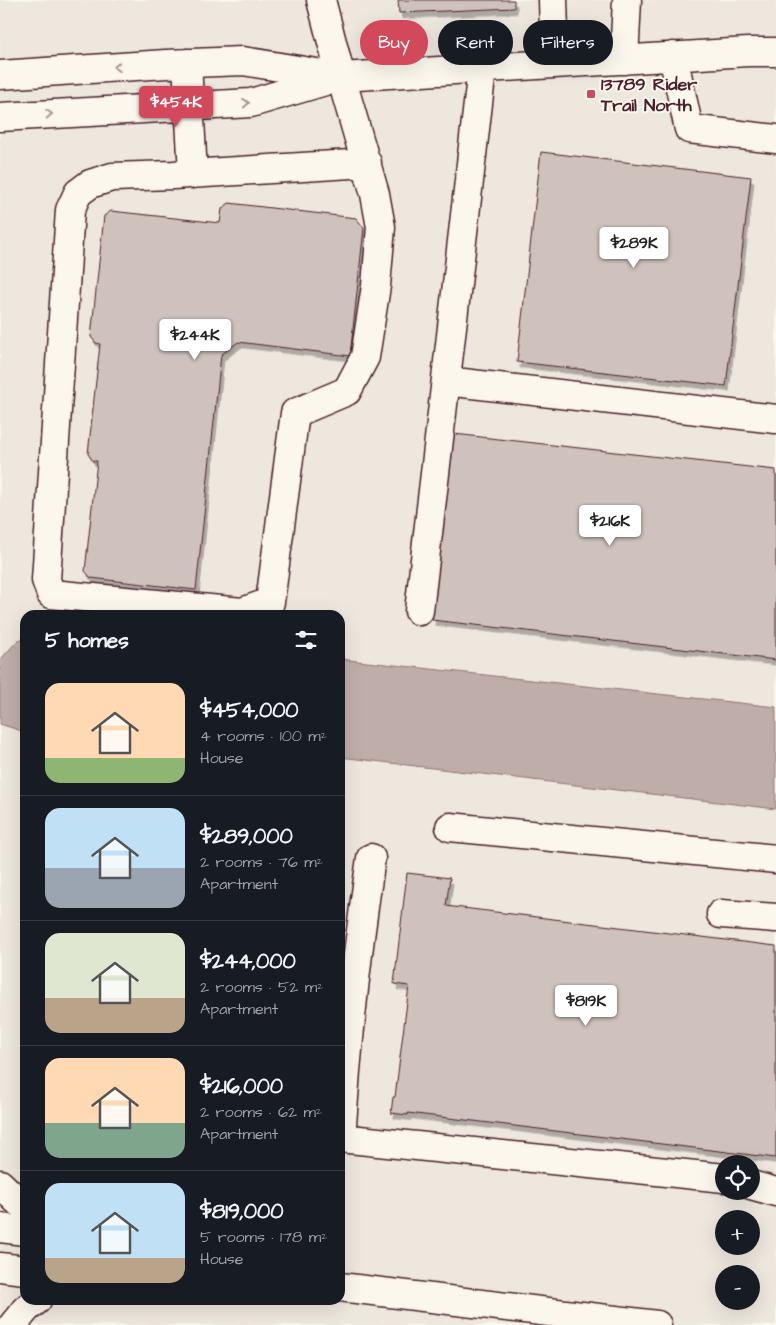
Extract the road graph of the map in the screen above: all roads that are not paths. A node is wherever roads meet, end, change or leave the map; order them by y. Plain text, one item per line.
1 (321, 0) edge
2 (553, 0) edge
3 (627, 0) edge
4 (554, 20) edge
5 (776, 52) edge
6 (673, 56) junction
7 (624, 60) junction
8 (613, 61) edge
9 (187, 63) junction
10 (540, 65) edge
11 (482, 69) junction
12 (0, 75) edge
13 (341, 76) junction
14 (189, 106) junction
15 (0, 116) edge
16 (776, 139) edge
17 (367, 163) junction
18 (193, 174) junction
19 (446, 381) junction
20 (776, 419) edge
21 (221, 610) edge
22 (248, 610) edge
23 (419, 611) dead end
24 (450, 827) dead end
25 (371, 858) dead end
26 (776, 859) edge
27 (721, 914) dead end
28 (776, 918) edge
29 (345, 1074) edge
30 (345, 1138) edge
31 (715, 1177) edge
32 (0, 1184) edge
33 (760, 1188) edge
34 (776, 1192) edge
35 (20, 1203) edge
36 (0, 1228) edge
37 (20, 1230) edge
38 (0, 1267) edge
39 (20, 1269) edge
40 (345, 1288) edge
41 (31, 1305) edge
42 (12, 1325) edge
43 (657, 1325) edge

1 - 13 main road
2 - 4 main road
3 - 7 main road
5 - 6 main road
6 - 7 main road
6 - 16 main road
7 - 8 main road
9 -> 12 main road
9 - 13 main road
9 - 14 main road
10 - 11 main road
11 - 13 main road
11 - 19 main road
14 -> 13 main road
13 - 17 main road
15 -> 14 main road
14 - 18 main road
17 - 18 main road
17 - 22 main road
18 - 21 main road
19 - 20 main road
19 - 23 main road
24 - 26 main road
25 - 29 main road
27 - 28 main road
30 - 31 main road
32 - 35 main road
33 - 34 main road
36 - 37 main road
38 - 39 main road
40 - 43 main road
41 - 42 main road

